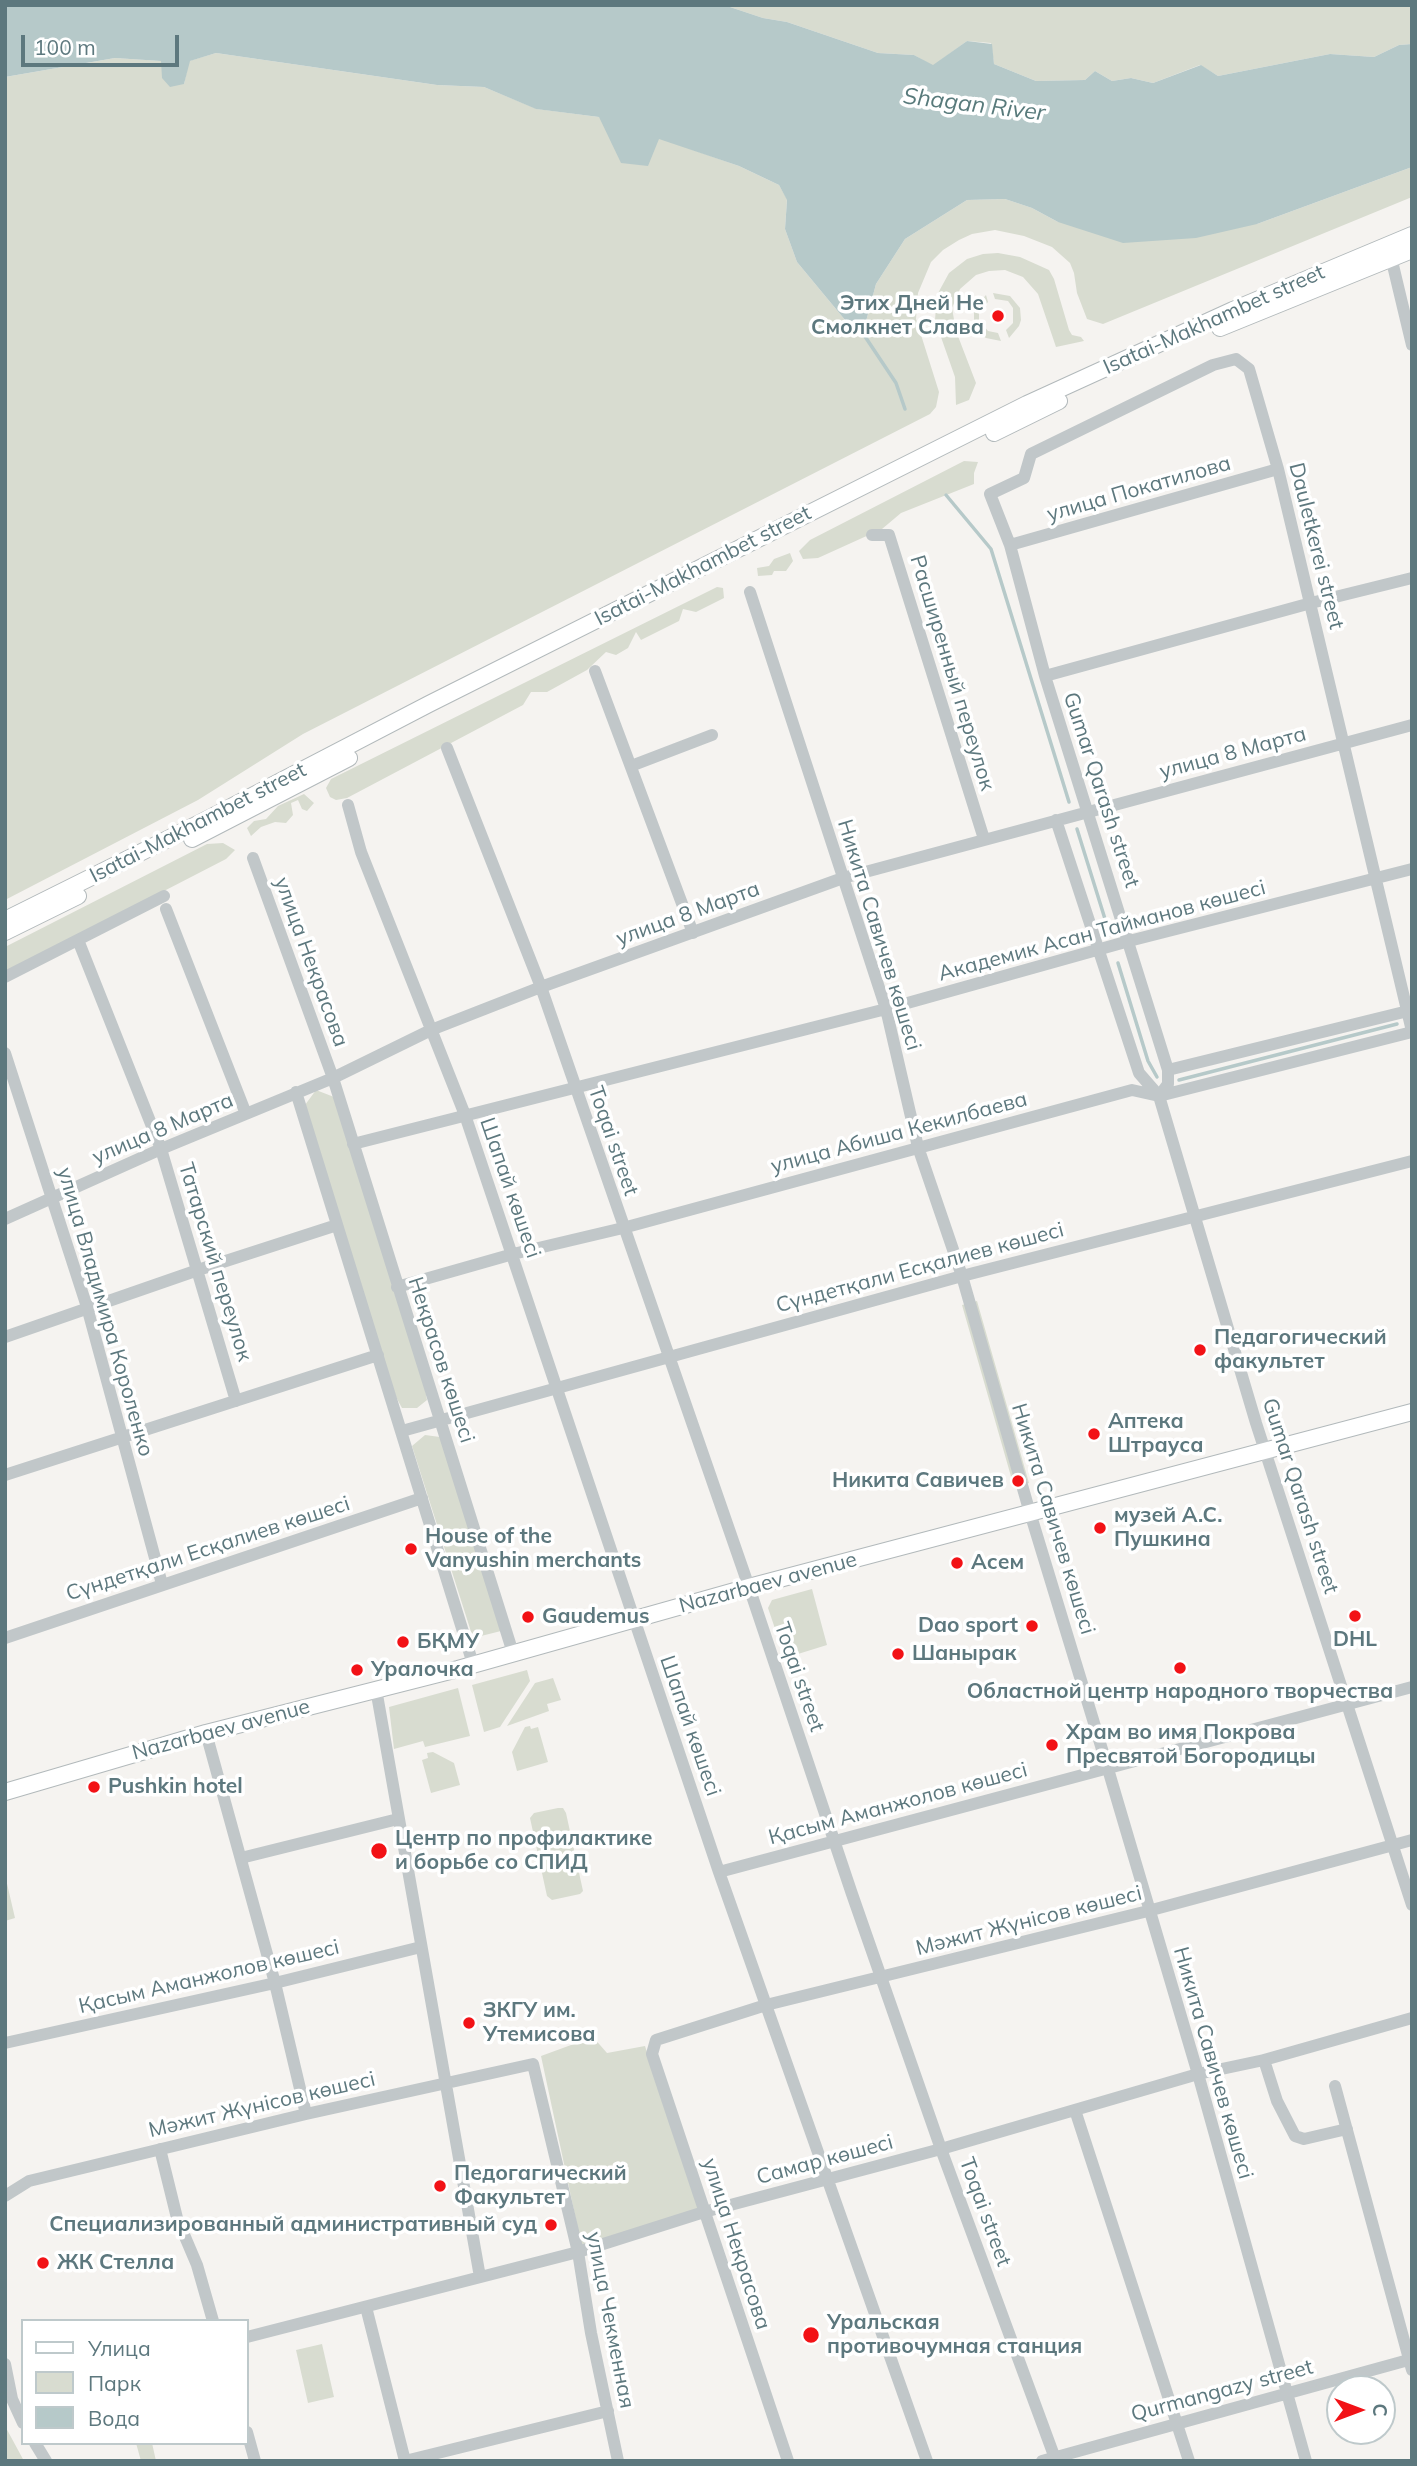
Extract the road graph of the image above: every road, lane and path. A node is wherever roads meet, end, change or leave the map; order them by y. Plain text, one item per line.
1 (1412, 235) edge
2 (1412, 250) edge
3 (1389, 251) junction
4 (1412, 345) edge
5 (1279, 469) junction
6 (990, 494) joint
7 (872, 535) dead end
8 (1010, 545) junction
9 (1412, 578) edge
10 (750, 592) dead end
11 (1311, 604) junction
12 (595, 671) dead end
13 (1045, 676) junction
14 (1412, 725) edge
15 (712, 735) dead end
16 (1344, 743) junction
17 (447, 748) dead end
18 (631, 765) junction
19 (348, 805) dead end
20 (1087, 812) junction
21 (1056, 820) junction
22 (984, 839) junction
23 (253, 858) dead end
24 (1412, 869) edge
25 (843, 878) junction
26 (1376, 880) junction
27 (5, 919) edge
28 (5, 932) edge
29 (693, 933) junction
30 (78, 940) junction
31 (1129, 942) junction
32 (1098, 950) junction
33 (5, 977) edge
34 (541, 987) junction
35 (886, 1009) junction
36 (1409, 1011) edge
37 (431, 1030) junction
38 (1412, 1032) edge
39 (5, 1053) edge
40 (1168, 1070) junction
41 (333, 1078) junction
42 (575, 1087) junction
43 (296, 1092) junction
44 (1159, 1096) junction
45 (246, 1114) junction
46 (466, 1115) junction
47 (353, 1144) junction
48 (918, 1147) junction
49 (161, 1149) junction
50 (1412, 1161) edge
51 (52, 1197) junction
52 (1196, 1216) junction
53 (5, 1219) edge
54 (337, 1225) junction
55 (623, 1228) junction
56 (513, 1254) junction
57 (198, 1270) junction
58 (962, 1276) junction
59 (397, 1287) junction
60 (87, 1307) junction
61 (5, 1337) edge
62 (378, 1355) junction
63 (669, 1355) junction
64 (556, 1388) junction
65 (236, 1401) junction
66 (1412, 1412) edge
67 (440, 1421) junction
68 (402, 1431) junction
69 (122, 1438) junction
70 (1265, 1451) junction
71 (5, 1475) edge
72 (422, 1498) junction
73 (1029, 1509) junction
74 (163, 1584) junction
75 (749, 1587) junction
76 (633, 1619) junction
77 (5, 1638) edge
78 (513, 1653) junction
79 (473, 1664) junction
80 (1412, 1687) edge
81 (376, 1689) junction
82 (1347, 1704) junction
83 (206, 1733) junction
84 (1108, 1769) junction
85 (5, 1792) edge
86 (398, 1819) junction
87 (1412, 1840) edge
88 (835, 1841) junction
89 (1392, 1845) junction
90 (241, 1858) junction
91 (719, 1872) junction
92 (1412, 1905) edge
93 (1149, 1911) junction
94 (421, 1947) junction
95 (882, 1977) junction
96 (275, 1983) junction
97 (765, 2005) junction
98 (1412, 2018) edge
99 (656, 2040) joint
100 (5, 2043) edge
101 (1264, 2060) junction
102 (533, 2064) joint
103 (1198, 2074) junction
104 (445, 2082) junction
105 (1335, 2086) dead end
106 (1075, 2110) junction
107 (306, 2114) junction
108 (1347, 2129) junction
109 (159, 2149) junction
110 (941, 2149) junction
111 (828, 2179) junction
112 (5, 2196) edge
113 (705, 2211) junction
114 (578, 2252) junction
115 (480, 2277) junction
116 (366, 2307) junction
117 (212, 2319) edge
118 (248, 2337) edge
119 (1411, 2363) edge
120 (5, 2364) edge
121 (1287, 2393) junction
122 (608, 2411) junction
123 (21, 2419) edge
124 (1177, 2423) junction
125 (248, 2436) edge
126 (36, 2445) edge
127 (1051, 2460) edge
128 (46, 2461) edge
129 (255, 2461) edge
130 (405, 2461) edge
131 (618, 2461) edge
132 (788, 2461) edge
133 (927, 2461) edge
134 (1189, 2461) edge
135 (1306, 2461) edge

1 - 3 main road, Isatai-Makhambet street
2 - 3 main road, Isatai-Makhambet street
3 - 4 street
3 - 27 main road, Isatai-Makhambet street
3 - 28 main road, Isatai-Makhambet street
5 - 6 street, Dauletkerei street
5 - 8 street, улица Покатилова
5 - 11 street, Dauletkerei street
6 - 8 street, Gumar Qarash street
7 - 22 street, Расширенный переулок
8 - 13 street, Gumar Qarash street
9 - 11 street
10 - 25 street, Никита Савичев көшесі
11 - 13 street
11 - 16 street, Dauletkerei street
12 - 18 street
13 - 20 street, Gumar Qarash street
14 - 16 street, улица 8 Марта
15 - 18 street
16 - 20 street, улица 8 Марта
16 - 26 street, Dauletkerei street
17 - 34 street, Toqai street
18 - 29 street
19 - 37 street, Шапай көшесі
20 - 21 street, улица 8 Марта
20 - 31 street, Gumar Qarash street
21 - 22 street, улица 8 Марта
21 - 32 street, Gumar Qarash street
22 - 25 street, улица 8 Марта
23 - 41 street, улица Некрасова
24 - 26 street, Академик Асан Тайманов көшесі
25 - 29 street, улица 8 Марта
25 - 35 street, Никита Савичев көшесі
26 - 31 street, Академик Асан Тайманов көшесі
26 - 36 street, Dauletkerei street
29 - 34 street, улица 8 Марта
30 - 33 street
30 - 45 street
30 - 49 street, Татарский переулок
31 - 32 street, Академик Асан Тайманов көшесі
31 - 40 street, Gumar Qarash street
32 - 35 street, Академик Асан Тайманов көшесі
32 - 44 street, Gumar Qarash street
34 - 37 street, улица 8 Марта
34 - 42 street, Toqai street
35 - 42 street, Академик Асан Тайманов көшесі
35 - 48 street, Никита Савичев көшесі
36 - 38 street, Dauletkerei street
36 - 40 street
37 - 41 street, улица 8 Марта
37 - 46 street, Шапай көшесі
38 - 44 street, улица Абиша Кекилбаева
39 - 51 street, улица Владимира Короленко
40 - 44 street
41 - 43 street, улица 8 Марта
41 - 47 street, Некрасов көшесі
42 - 46 street, Академик Асан Тайманов көшесі
42 - 55 street, Toqai street
43 - 45 street, улица 8 Марта
43 - 54 street
44 - 48 street, улица Абиша Кекилбаева
44 - 52 street, Gumar Qarash street
45 - 49 street, улица 8 Марта
46 - 47 street, Академик Асан Тайманов көшесі
46 - 56 street, Шапай көшесі
47 - 59 street, Некрасов көшесі
48 - 55 street, улица Абиша Кекилбаева
48 - 58 street, Никита Савичев көшесі
49 - 51 street, улица 8 Марта
49 - 57 street, Татарский переулок
50 - 52 street, Сүндетқали Есқалиев көшесі
51 - 53 street, улица 8 Марта
51 - 60 street, улица Владимира Короленко
52 - 58 street, Сүндетқали Есқалиев көшесі
52 - 70 street, Gumar Qarash street
54 - 57 street
54 - 62 street
55 - 56 street, улица Абиша Кекилбаева
55 - 63 street, Toqai street
56 - 59 street, улица Абиша Кекилбаева
56 - 64 street, Шапай көшесі
57 - 60 street
57 - 65 street, Татарский переулок
58 - 63 street, Сүндетқали Есқалиев көшесі
58 - 73 street, Никита Савичев көшесі
59 - 67 street, Некрасов көшесі
60 - 61 street
60 - 69 street, улица Владимира Короленко
62 - 65 street
62 - 68 street
63 - 64 street, Сүндетқали Есқалиев көшесі
63 - 75 street, Toqai street
64 - 67 street, Сүндетқали Есқалиев көшесі
64 - 76 street, Шапай көшесі
65 - 69 street
66 - 70 main road, Nazarbaev avenue
67 - 68 street, Сүндетқали Есқалиев көшесі
67 - 78 street, Некрасов көшесі
68 - 72 street
69 - 71 street
69 - 74 street, улица Владимира Короленко
70 - 73 main road, Nazarbaev avenue
70 - 82 street, Gumar Qarash street
72 - 74 street, Сүндетқали Есқалиев көшесі
72 - 79 street
73 - 75 main road, Nazarbaev avenue
73 - 84 street, Никита Савичев көшесі
74 - 77 street, Сүндетқали Есқалиев көшесі
75 - 76 main road, Nazarbaev avenue
75 - 88 street, Toqai street
76 - 78 main road, Nazarbaev avenue
76 - 91 street, Шапай көшесі
78 - 79 main road, Nazarbaev avenue
79 - 81 main road, Nazarbaev avenue
80 - 82 street, Қасым Аманжолов көшесі
81 - 83 main road, Nazarbaev avenue
81 - 86 street
82 - 84 street, Қасым Аманжолов көшесі
82 - 89 street, Gumar Qarash street
83 - 85 main road, Nazarbaev avenue
83 - 90 street
84 - 88 street, Қасым Аманжолов көшесі
84 - 93 street, Никита Савичев көшесі
86 - 90 street
86 - 94 street
87 - 89 street, Мәжит Жүнісов көшесі
88 - 91 street, Қасым Аманжолов көшесі
88 - 95 street, Toqai street
89 - 92 street, Gumar Qarash street
89 - 93 street, Мәжит Жүнісов көшесі
90 - 96 street
91 - 97 street, Шапай көшесі
93 - 95 street, Мәжит Жүнісов көшесі
93 - 103 street, Никита Савичев көшесі
94 - 96 street, Қасым Аманжолов көшесі
94 - 104 street
95 - 97 street, Мәжит Жүнісов көшесі
95 - 110 street, Toqai street
96 - 100 street, Қасым Аманжолов көшесі
96 - 107 street
97 - 99 street, Мәжит Жүнісов көшесі
97 - 111 street, Шапай көшесі
98 - 101 street, Самар көшесі
99 - 113 street, улица Некрасова
101 - 103 street, Самар көшесі
101 - 108 street
102 - 104 street, Мәжит Жүнісов көшесі
102 - 114 street, улица Чекменная
103 - 106 street, Самар көшесі
103 - 121 street, Никита Савичев көшесі
104 - 107 street, Мәжит Жүнісов көшесі
104 - 115 street
105 - 108 street
106 - 110 street, Самар көшесі
106 - 124 street
107 - 109 street, Мәжит Жүнісов көшесі
108 - 119 street
109 - 112 street, Мәжит Жүнісов көшесі
109 - 117 street
110 - 111 street, Самар көшесі
110 - 127 street, Toqai street
111 - 113 street, Самар көшесі
111 - 133 street, Шапай көшесі
113 - 114 street, Самар көшесі
113 - 132 street, улица Некрасова
114 - 115 street, Самар көшесі
114 - 122 street, улица Чекменная
115 - 116 street, Самар көшесі
116 - 118 street, Самар көшесі
116 - 130 street
119 - 121 street, Qurmangazy street
120 - 123 street
121 - 124 street, Qurmangazy street
121 - 135 street, Никита Савичев көшесі
122 - 130 street
122 - 131 street, улица Чекменная
124 - 127 street, Qurmangazy street
124 - 134 street
125 - 129 street
126 - 128 street

